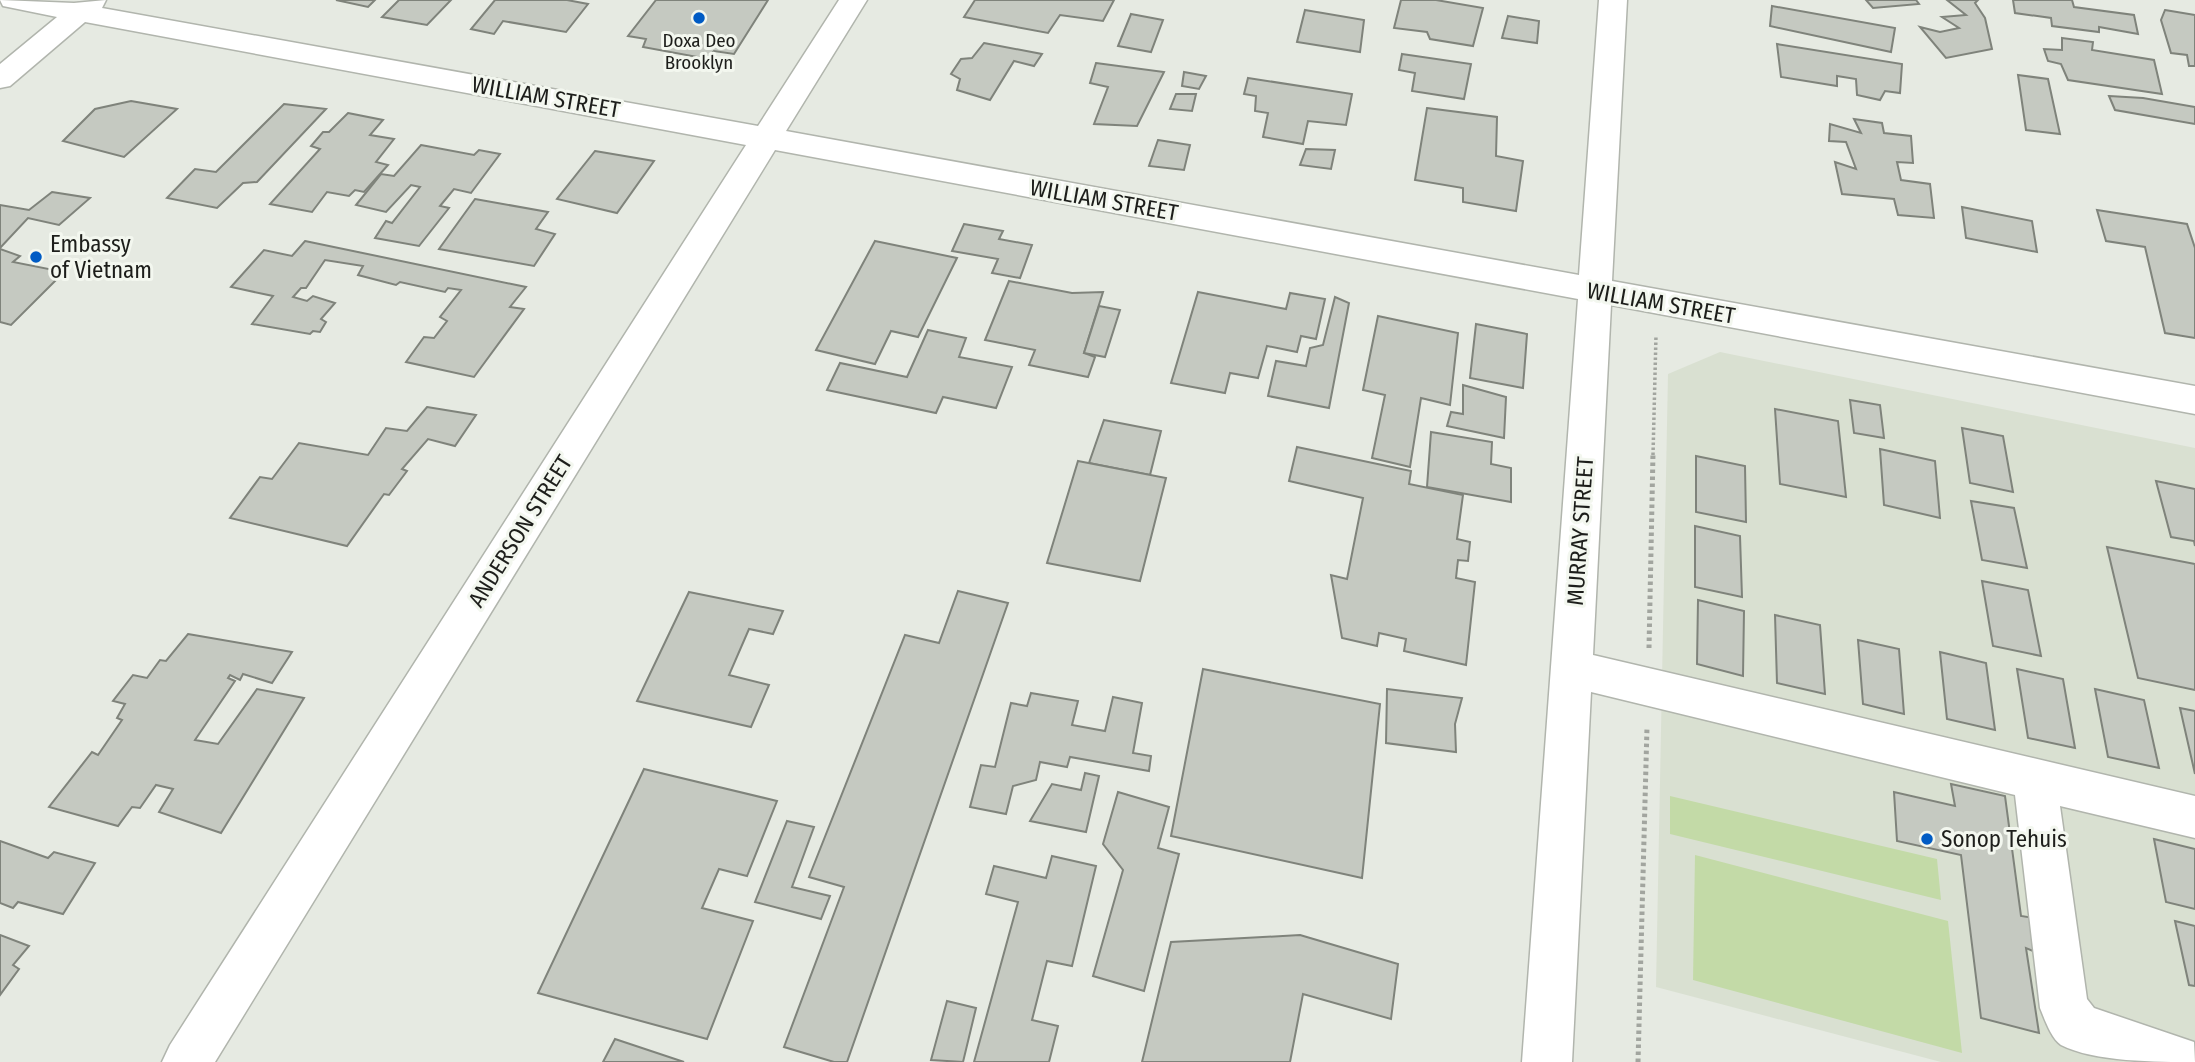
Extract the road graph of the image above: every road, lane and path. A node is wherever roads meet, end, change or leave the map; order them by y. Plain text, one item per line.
1 (13, 0) edge
2 (853, 0) edge
3 (1613, 0) edge
4 (88, 5) edge
5 (0, 79) edge
6 (767, 138) junction
7 (1595, 291) junction
8 (1656, 303) junction
9 (2195, 400) edge
10 (1572, 669) junction
11 (1648, 688) junction
12 (2035, 779) junction
13 (2195, 817) edge
14 (2177, 1059) dead end
15 (187, 1062) edge
16 (1548, 1062) edge
17 (1638, 1062) edge

1 - 4 street, WILLIAM STREET
2 - 6 street, ANDERSON STREET
3 - 7 street, MURRAY STREET
4 - 5 street
4 - 6 street, WILLIAM STREET
6 - 7 street, WILLIAM STREET
6 - 15 street, ANDERSON STREET
7 - 8 street, WILLIAM STREET
7 - 10 street, MURRAY STREET
8 - 9 street, WILLIAM STREET
8 - 11 path
10 - 11 street
10 - 16 street, MURRAY STREET
11 - 12 street
11 - 17 path
12 - 13 street
12 - 14 street

